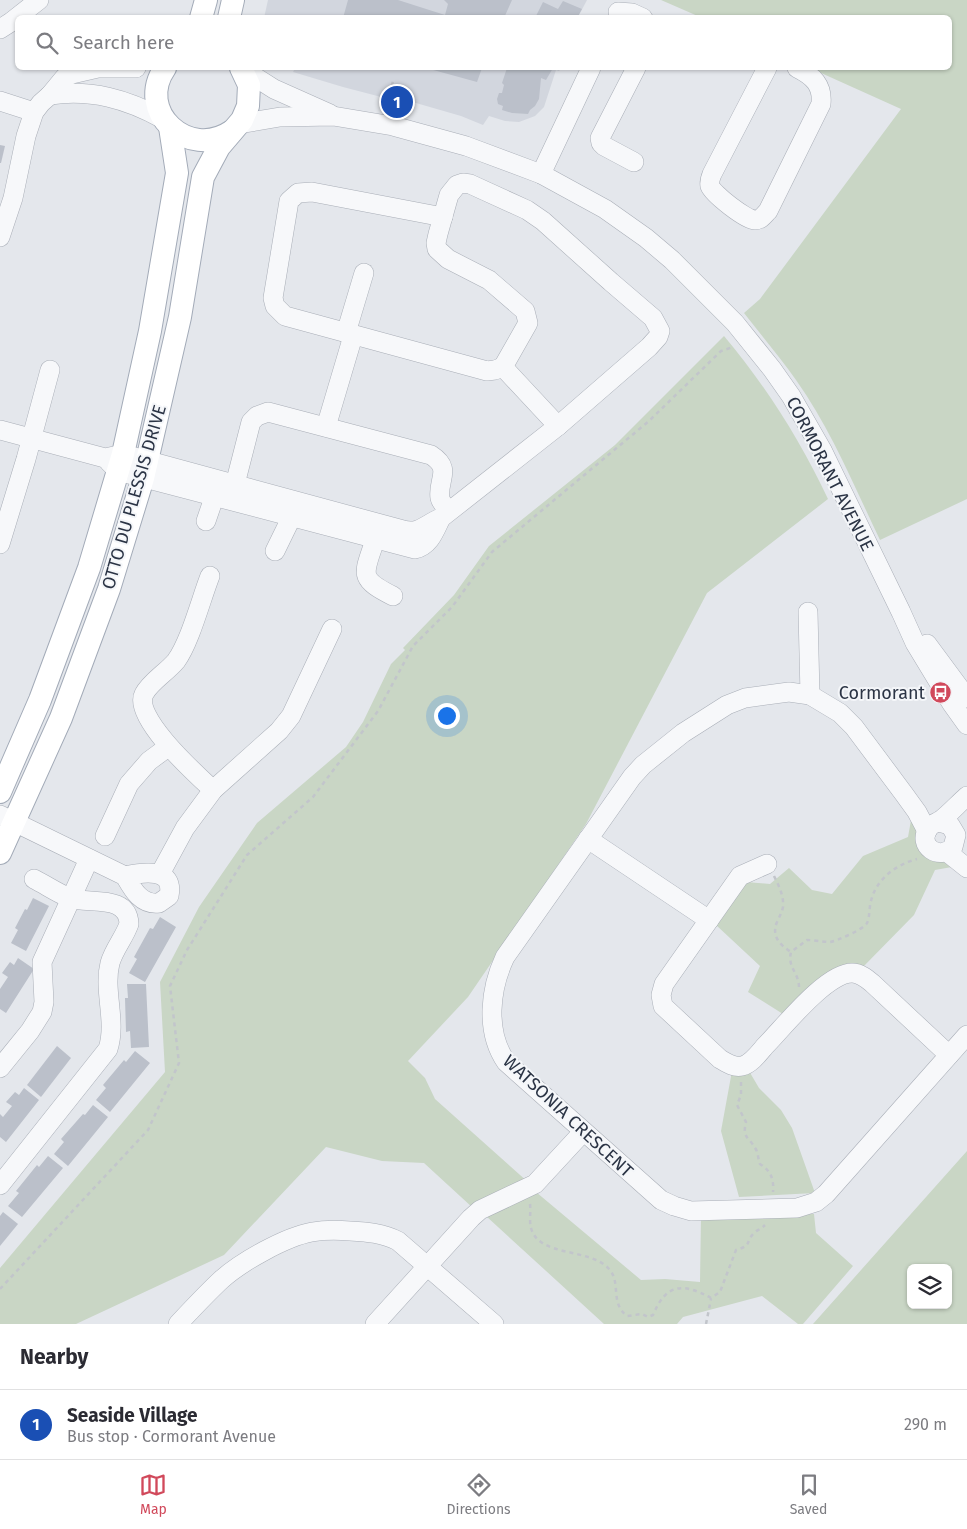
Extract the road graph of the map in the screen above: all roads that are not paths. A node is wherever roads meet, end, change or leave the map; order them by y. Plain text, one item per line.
1 (39, 0) edge
2 (206, 0) edge
3 (233, 0) edge
4 (619, 10) edge
5 (21, 15) edge
6 (202, 15) edge
7 (230, 15) edge
8 (635, 15) edge
9 (15, 19) edge
10 (0, 29) edge
11 (87, 70) edge
12 (165, 70) edge
13 (242, 70) edge
14 (244, 70) edge
15 (590, 70) edge
16 (635, 70) edge
17 (766, 70) edge
18 (800, 70) edge
19 (50, 95) junction
20 (0, 101) edge
21 (34, 112) junction
22 (333, 116) junction
23 (167, 123) junction
24 (236, 128) junction
25 (634, 162) dead end
26 (541, 174) junction
27 (443, 217) junction
28 (0, 237) edge
29 (364, 273) dead end
30 (349, 334) junction
31 (503, 367) junction
32 (50, 370) dead end
33 (558, 426) junction
34 (326, 427) junction
35 (0, 430) edge
36 (32, 438) junction
37 (115, 461) junction
38 (145, 470) junction
39 (225, 491) junction
40 (295, 510) junction
41 (445, 514) junction
42 (206, 520) dead end
43 (375, 540) junction
44 (0, 544) edge
45 (275, 552) dead end
46 (210, 576) dead end
47 (393, 596) dead end
48 (808, 612) dead end
49 (901, 612) junction
50 (332, 629) dead end
51 (810, 694) junction
52 (967, 698) edge
53 (967, 725) edge
54 (168, 747) junction
55 (213, 790) junction
56 (0, 792) edge
57 (967, 796) edge
58 (7, 818) edge
59 (947, 834) edge
60 (105, 836) dead end
61 (588, 839) junction
62 (0, 854) edge
63 (89, 859) junction
64 (766, 864) road end
65 (966, 868) edge
66 (160, 874) junction
67 (122, 875) junction
68 (34, 878) dead end
69 (71, 898) junction
70 (107, 902) junction
71 (709, 920) junction
72 (967, 1035) edge
73 (949, 1055) junction
74 (0, 1068) edge
75 (583, 1132) junction
76 (0, 1185) edge
77 (427, 1266) junction
78 (178, 1324) edge
79 (375, 1324) edge
80 (494, 1324) edge

1 - 5 street
2 - 6 main road
3 - 7 main road
4 - 8 street
9 - 10 street
11 - 19 street
12 - 23 main road, OTTO DU PLESSIS DRIVE
13 - 24 main road, OTTO DU PLESSIS DRIVE
14 - 22 street, CORMORANT AVENUE
15 - 26 street
16 - 25 street
17 - 18 street
19 - 21 street
19 - 23 street
20 - 21 street
21 - 28 street
22 - 24 street, CORMORANT AVENUE
22 - 26 street, CORMORANT AVENUE
23 - 24 main road
23 - 37 main road, OTTO DU PLESSIS DRIVE
24 - 38 main road, OTTO DU PLESSIS DRIVE
26 - 49 street, CORMORANT AVENUE
27 - 30 street
27 - 31 street
27 - 33 street
29 - 30 street
30 - 31 street
30 - 34 street
31 - 33 street
32 - 36 street
33 - 41 street
34 - 39 street
34 - 41 street
35 - 36 street
36 - 37 street
36 - 44 street
37 - 38 street
37 - 56 main road, OTTO DU PLESSIS DRIVE
38 - 39 street
38 - 58 main road, OTTO DU PLESSIS DRIVE
39 - 40 street
39 - 42 street
40 - 41 street
40 - 43 street
40 - 45 street
41 - 43 street
43 - 47 street
46 - 54 street
48 - 51 street
49 - 52 street, CORMORANT AVENUE
49 - 53 street, CORMORANT AVENUE
50 - 55 street
51 - 59 street, WATSONIA CRESCENT
51 - 61 street, WATSONIA CRESCENT
54 - 55 street
54 - 60 street
55 - 66 street
57 - 59 street
58 - 62 main road, OTTO DU PLESSIS DRIVE
58 - 63 street
59 - 65 street, WATSONIA CRESCENT
61 - 71 street
61 - 75 street, WATSONIA CRESCENT
63 - 67 street
63 - 69 street
64 - 71 street
66 - 67 street
66 - 67 street
67 - 70 street
68 - 69 street
69 - 70 street
69 - 74 street
70 - 76 street
71 - 73 street
72 - 73 street, WATSONIA CRESCENT
73 - 75 street, WATSONIA CRESCENT
75 - 77 street
77 - 78 street
77 - 79 street
77 - 80 street

